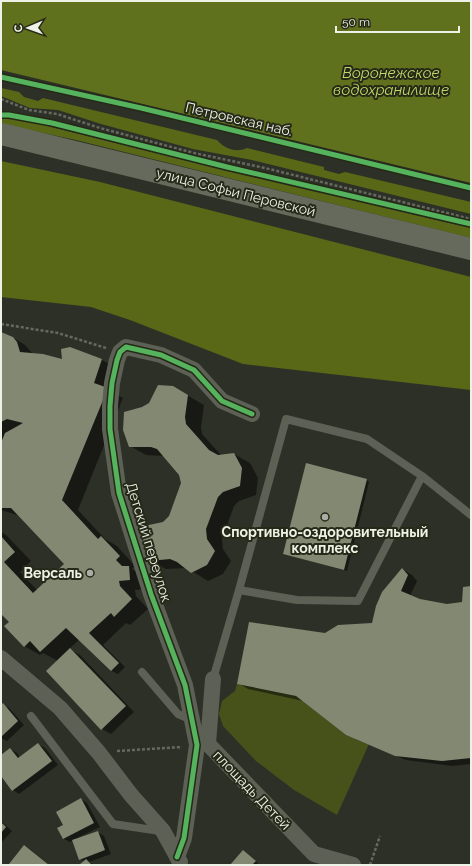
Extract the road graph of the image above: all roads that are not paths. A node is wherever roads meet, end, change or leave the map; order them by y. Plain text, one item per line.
1 (1, 134) edge
2 (471, 249) edge
3 (252, 414) dead end
4 (422, 476) junction
5 (471, 515) edge
6 (240, 590) junction
7 (1, 658) edge
8 (142, 672) dead end
9 (213, 679) joint
10 (31, 716) dead end
11 (192, 720) junction
12 (163, 831) junction
13 (310, 860) edge
14 (179, 861) edge
15 (353, 865) edge

1 - 2 main road, улица Софьи Перовской
3 - 11 street, Детский переулок
4 - 5 lane
4 - 6 lane
4 - 6 lane
6 - 9 lane
7 - 12 street
8 - 11 lane
9 - 13 street, площадь Детей
10 - 12 lane
11 - 14 street, Детский переулок
12 - 14 street
13 - 15 street, площадь Детей

